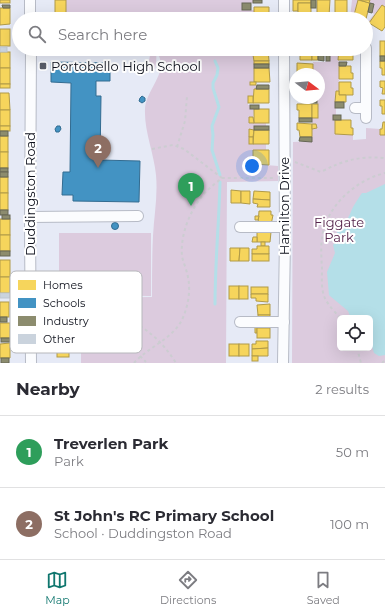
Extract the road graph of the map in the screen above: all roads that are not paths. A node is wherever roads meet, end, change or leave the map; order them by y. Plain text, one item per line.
1 (30, 0) edge
2 (284, 0) edge
3 (30, 12) edge
4 (284, 12) edge
5 (30, 56) edge
6 (284, 56) edge
7 (365, 56) edge
8 (366, 118) dead end
9 (138, 216) dead end
10 (30, 217) junction
11 (240, 227) dead end
12 (285, 227) junction
13 (30, 271) edge
14 (240, 322) dead end
15 (284, 322) junction
16 (31, 353) edge
17 (31, 363) edge
18 (283, 363) edge

1 - 3 street
2 - 4 street
5 - 10 street, Duddingston Road
6 - 12 street, Hamilton Drive
7 - 8 street
9 - 10 street
10 - 13 street, Duddingston Road
11 - 12 street
12 - 15 street, Hamilton Drive
14 - 15 street
15 - 18 street, Hamilton Drive
16 - 17 street, Duddingston Road

